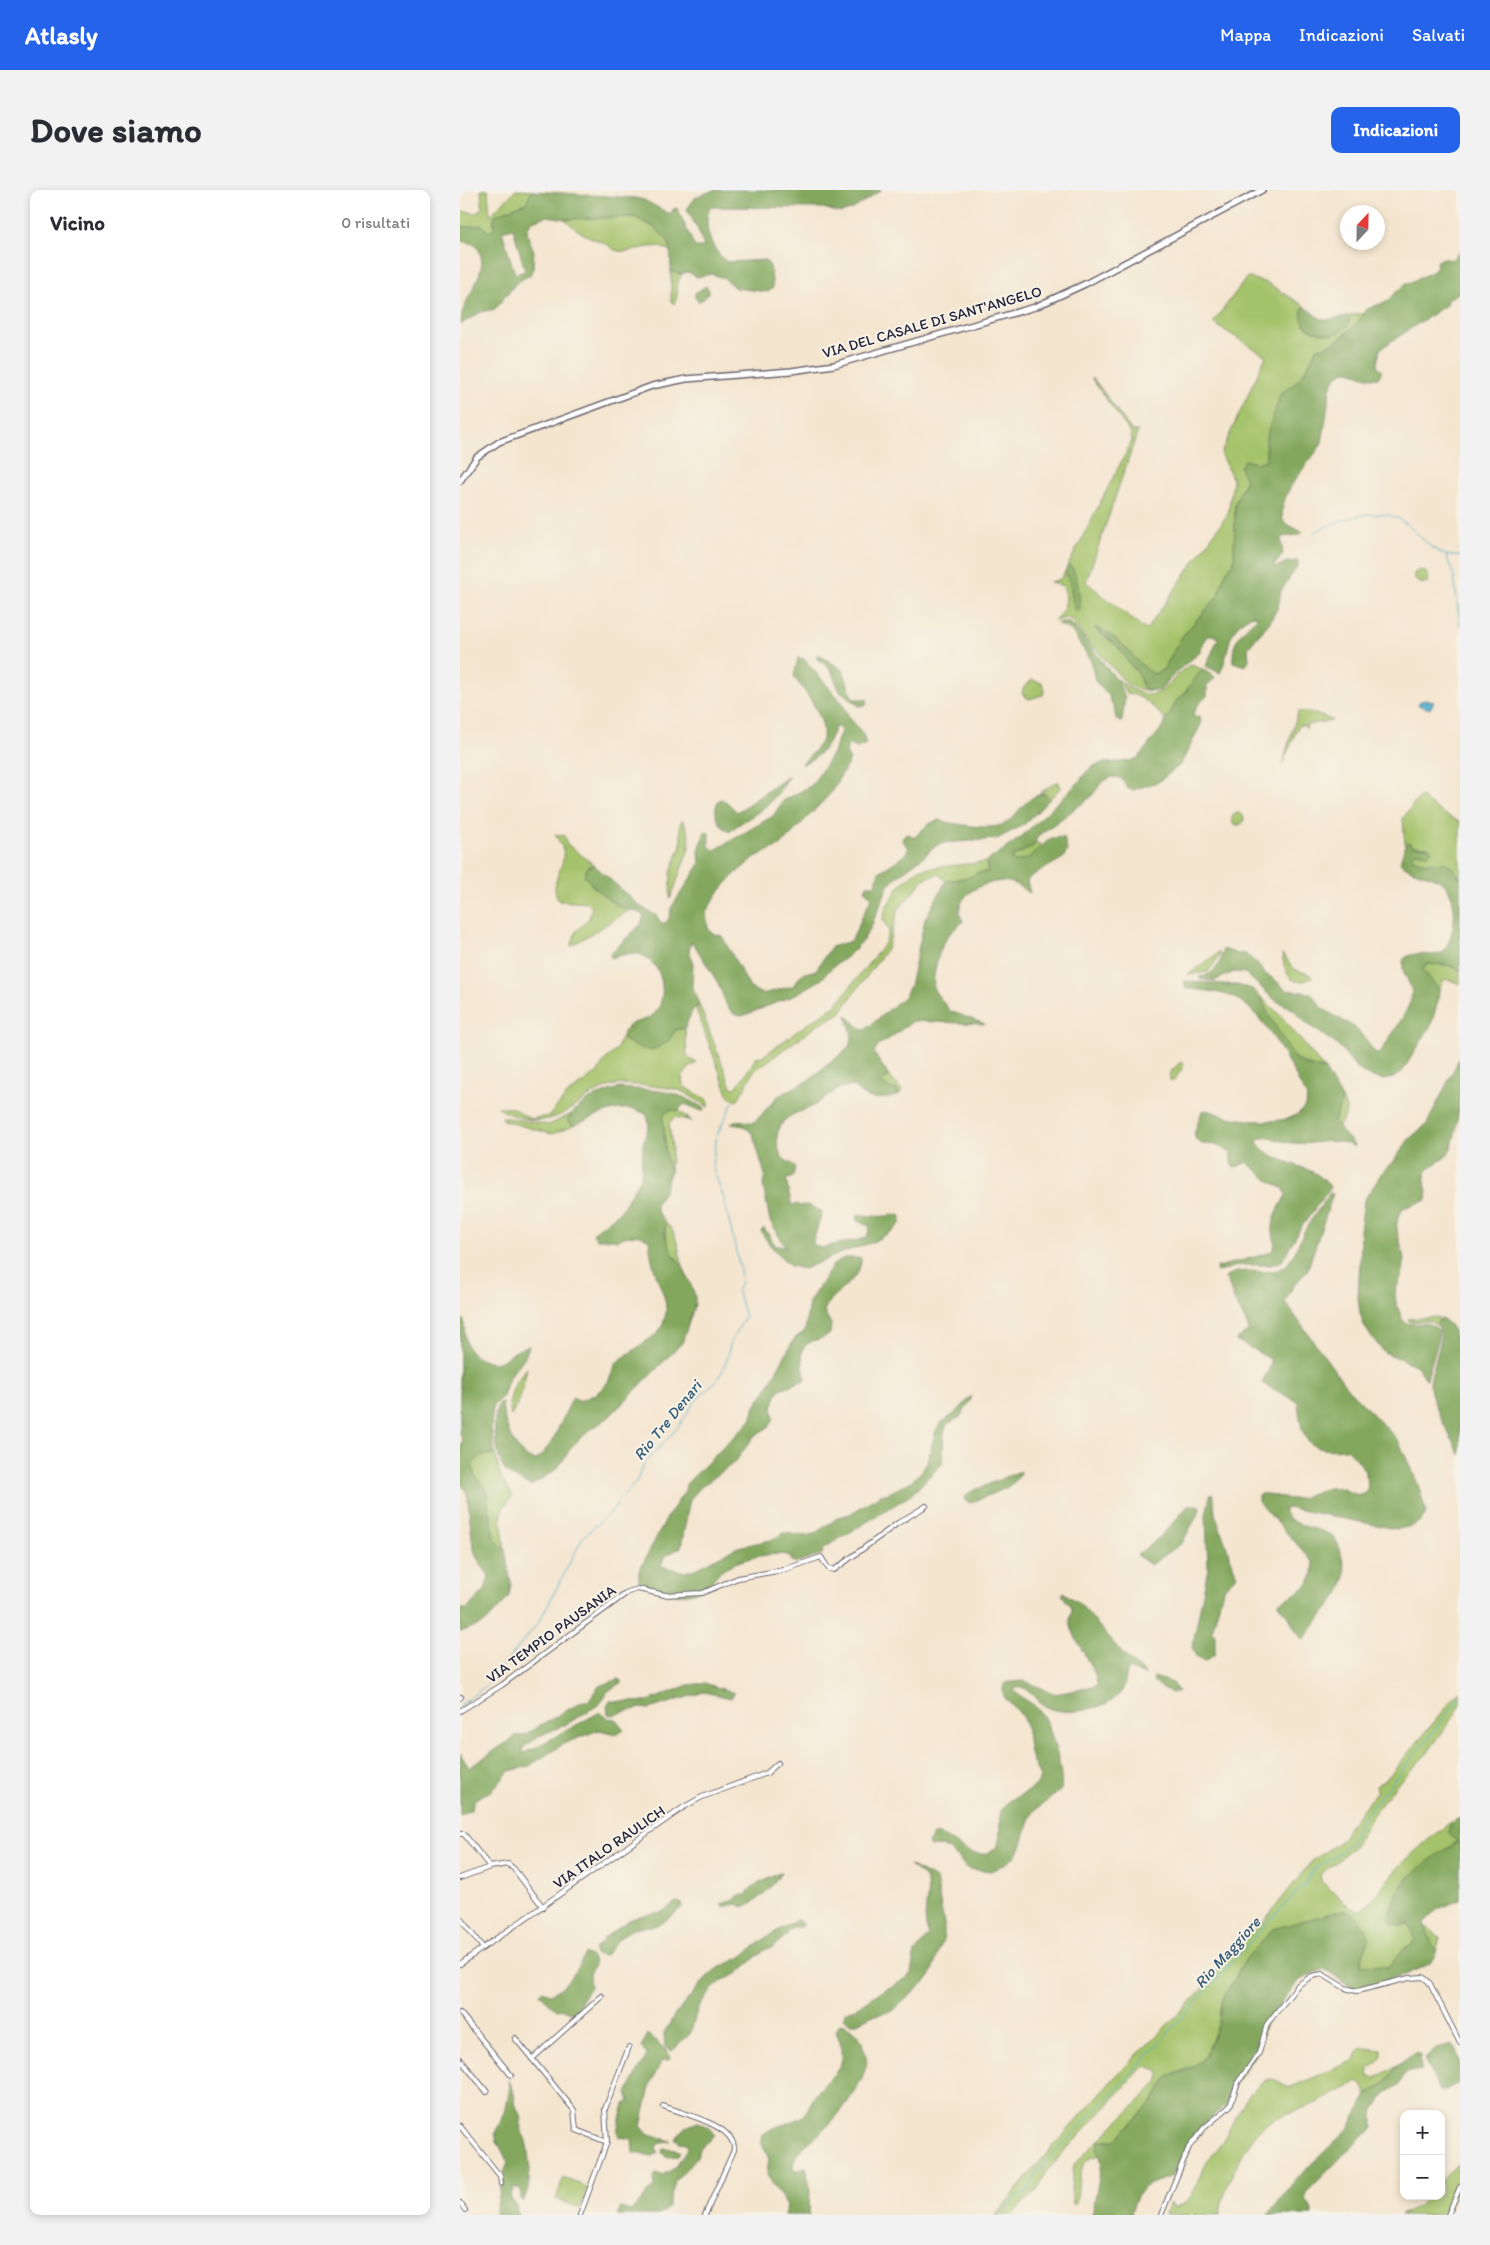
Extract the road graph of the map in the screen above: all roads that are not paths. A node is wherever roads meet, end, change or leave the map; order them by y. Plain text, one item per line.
1 (1262, 190) edge
2 (460, 481) edge
3 (926, 1506) dead end
4 (460, 1712) edge
5 (778, 1763) dead end
6 (460, 1834) edge
7 (490, 1867) junction
8 (460, 1878) edge
9 (543, 1907) junction
10 (460, 1918) edge
11 (482, 1948) junction
12 (460, 1964) edge
13 (602, 1996) dead end
14 (460, 2013) edge
15 (514, 2038) dead end
16 (1460, 2043) edge
17 (629, 2047) dead end
18 (460, 2059) edge
19 (532, 2059) junction
20 (511, 2075) dead end
21 (487, 2092) dead end
22 (663, 2106) dead end
23 (460, 2126) edge
24 (607, 2142) junction
25 (501, 2184) dead end
26 (1460, 2187) edge
27 (460, 2203) edge
28 (465, 2210) dead end
29 (580, 2215) edge
30 (705, 2215) edge
31 (1161, 2215) edge
32 (1448, 2215) edge

1 - 2 main road, VIA DEL CASALE DI SANT'ANGELO
3 - 4 street, VIA TEMPIO PAUSANIA
5 - 9 street, VIA ITALO RAULICH
6 - 7 street
7 - 8 street
7 - 9 street
9 - 11 street, VIA ITALO RAULICH
10 - 11 street
11 - 12 street, VIA ITALO RAULICH
13 - 19 street
14 - 20 street
15 - 19 street
16 - 31 street
17 - 24 street
18 - 21 street
19 - 24 street
22 - 30 street
23 - 25 street
24 - 29 street
26 - 32 street
27 - 28 street

